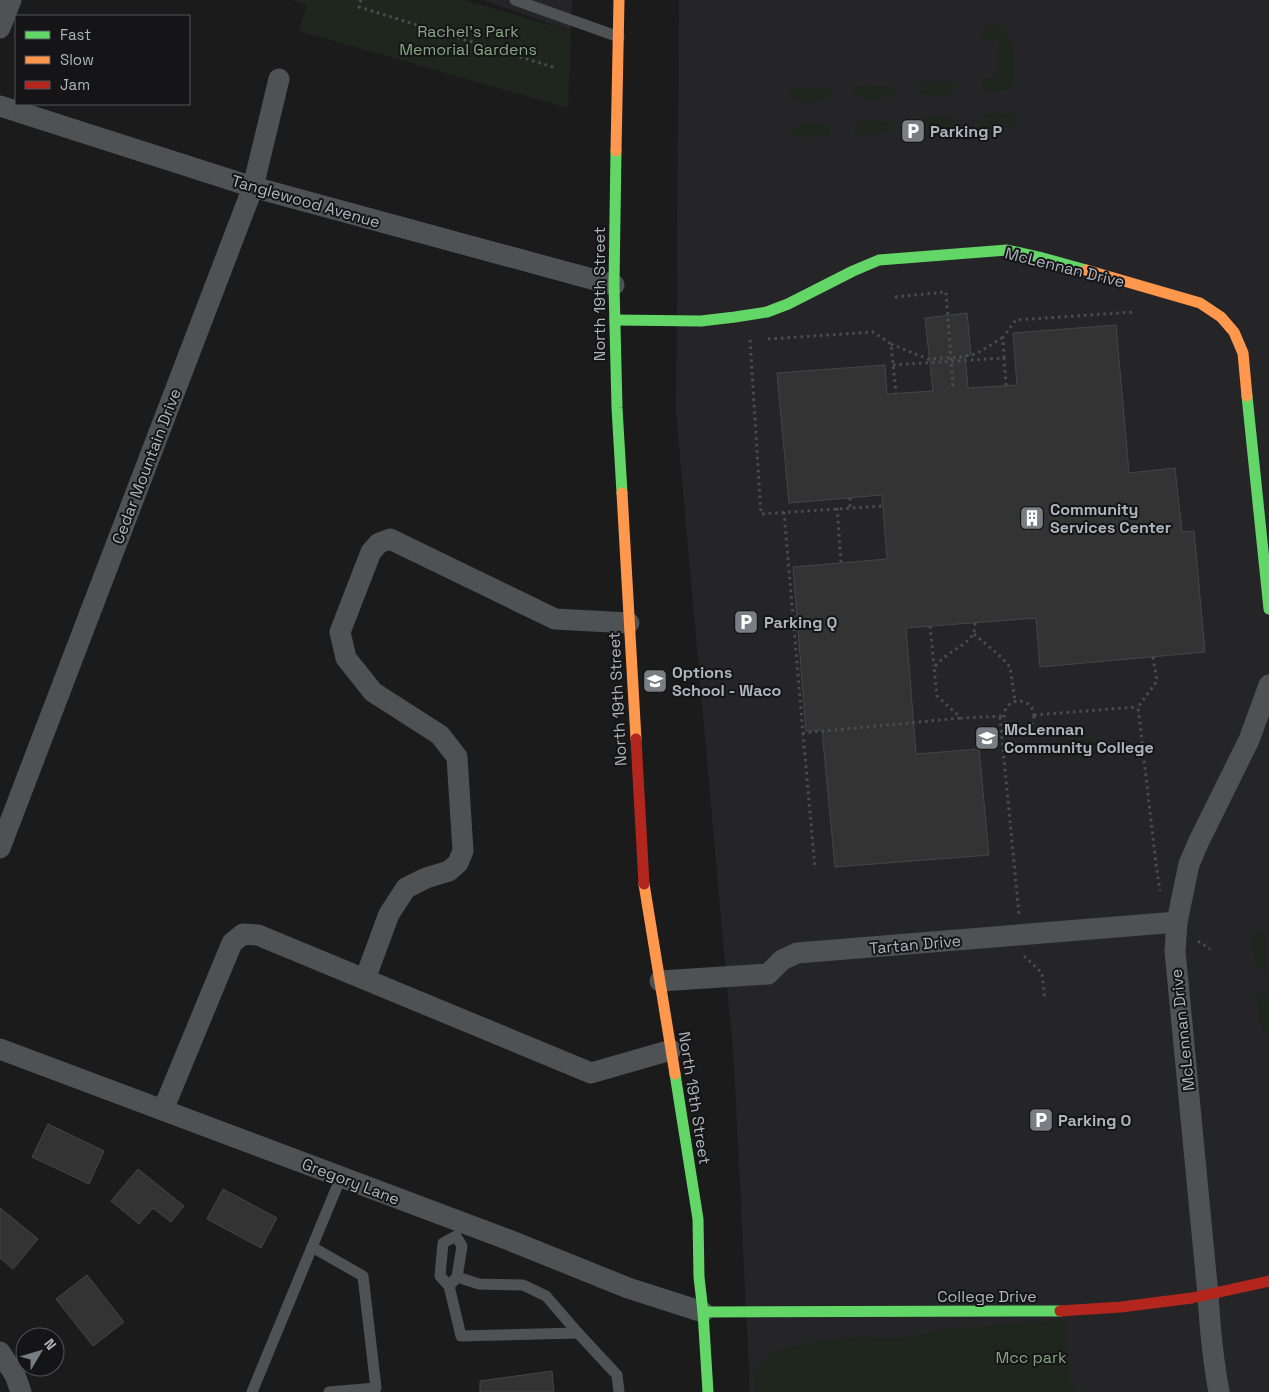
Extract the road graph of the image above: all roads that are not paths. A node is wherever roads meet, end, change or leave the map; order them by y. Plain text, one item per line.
1 (11, 0) edge
2 (515, 0) edge
3 (619, 0) edge
4 (0, 28) edge
5 (619, 36) junction
6 (278, 79) dead end
7 (0, 106) edge
8 (253, 187) junction
9 (614, 285) junction
10 (615, 320) junction
11 (1269, 609) edge
12 (629, 623) junction
13 (1269, 685) edge
14 (0, 848) edge
15 (1177, 922) junction
16 (365, 980) junction
17 (660, 981) junction
18 (0, 1049) edge
19 (671, 1050) junction
20 (163, 1110) junction
21 (341, 1178) junction
22 (457, 1229) junction
23 (312, 1247) junction
24 (453, 1282) junction
25 (1269, 1282) edge
26 (1208, 1295) junction
27 (704, 1312) junction
28 (578, 1333) junction
29 (0, 1352) edge
30 (21, 1392) edge
31 (252, 1392) edge
32 (329, 1392) edge
33 (619, 1392) edge
34 (708, 1392) edge
35 (1219, 1392) edge

1 - 4 street
2 - 5 lane
3 - 5 street, North 19th Street
5 - 9 street, North 19th Street
6 - 8 street, Cedar Mountain Drive
7 - 8 street, Tanglewood Avenue
8 - 9 street, Tanglewood Avenue
8 - 14 street, Cedar Mountain Drive
9 - 10 street, North 19th Street
10 - 11 street, McLennan Drive
10 - 12 street, North 19th Street
12 - 16 street
12 - 17 street, North 19th Street
13 - 15 street, McLennan Drive
15 - 17 street, Tartan Drive
15 - 26 street, McLennan Drive
16 - 19 street
16 - 20 street
17 - 19 street, North 19th Street
18 - 20 street, Gregory Lane
19 - 27 street, North 19th Street
20 - 21 street, Gregory Lane
21 - 22 street, Gregory Lane
21 - 23 lane
22 - 24 lane
22 - 24 lane
22 - 27 street, Gregory Lane
23 - 31 lane
23 - 32 lane
24 - 28 lane
24 - 28 lane
25 - 26 street, College Drive
26 - 27 street, College Drive
26 - 35 street, McLennan Drive
27 - 34 street, North 19th Street
28 - 33 lane
29 - 30 street

